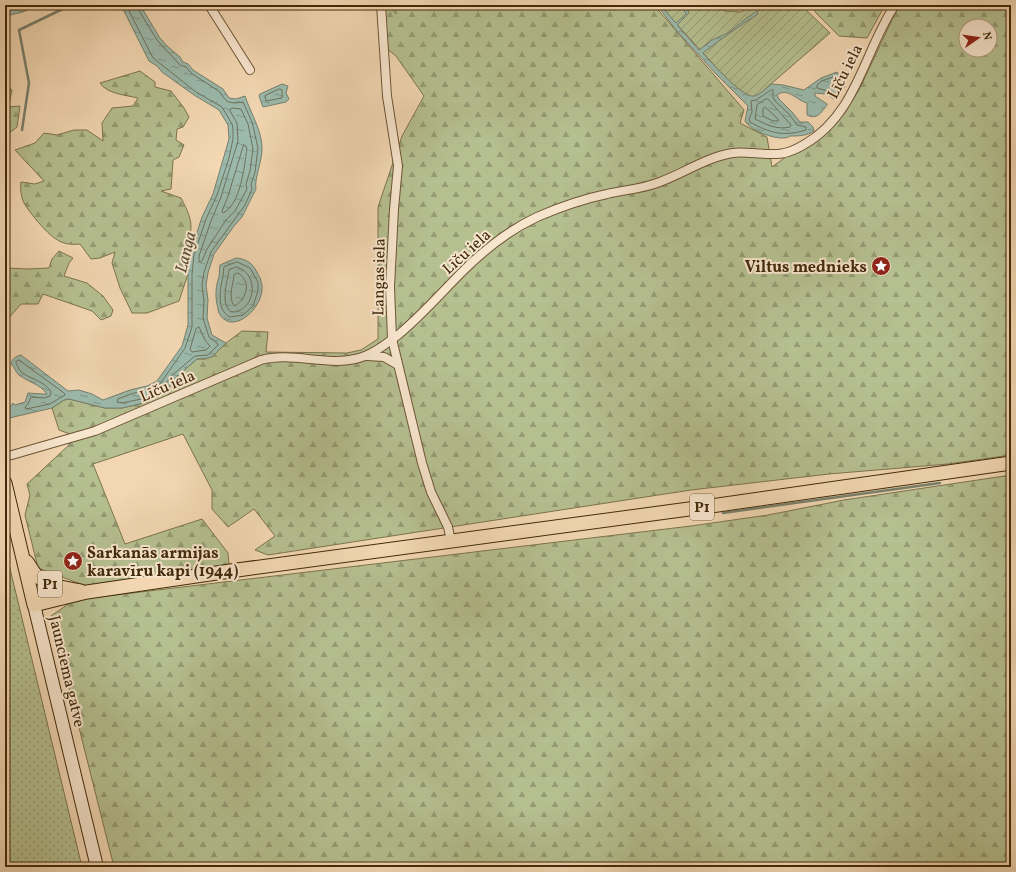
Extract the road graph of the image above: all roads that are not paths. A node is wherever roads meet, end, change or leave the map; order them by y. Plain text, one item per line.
1 (209, 5) edge
2 (381, 5) edge
3 (895, 5) edge
4 (250, 70) dead end
5 (392, 339) junction
6 (364, 356) junction
7 (398, 365) junction
8 (5, 457) edge
9 (1011, 463) edge
10 (5, 483) edge
11 (451, 541) junction
12 (23, 557) junction
13 (57, 587) junction
14 (32, 591) junction
15 (87, 592) junction
16 (34, 605) junction
17 (97, 867) edge

1 - 4 street
2 - 5 street, Langas iela
3 - 5 street, Līču iela
5 - 6 street, Līču iela
5 - 7 street, Langas iela
6 - 7 street
6 - 8 street, Līču iela
7 - 11 street, Langas iela
9 - 11 main road, P1
10 - 12 main road, Jaunciema gatve / P1
11 - 15 main road, P1
12 - 13 main road, P1
12 - 14 main road, Jaunciema gatve / P1
13 - 14 main road, P1
13 - 15 main road, P1
14 - 16 main road, Jaunciema gatve / P1
15 - 16 main road, P1
16 - 17 main road, Jaunciema gatve

